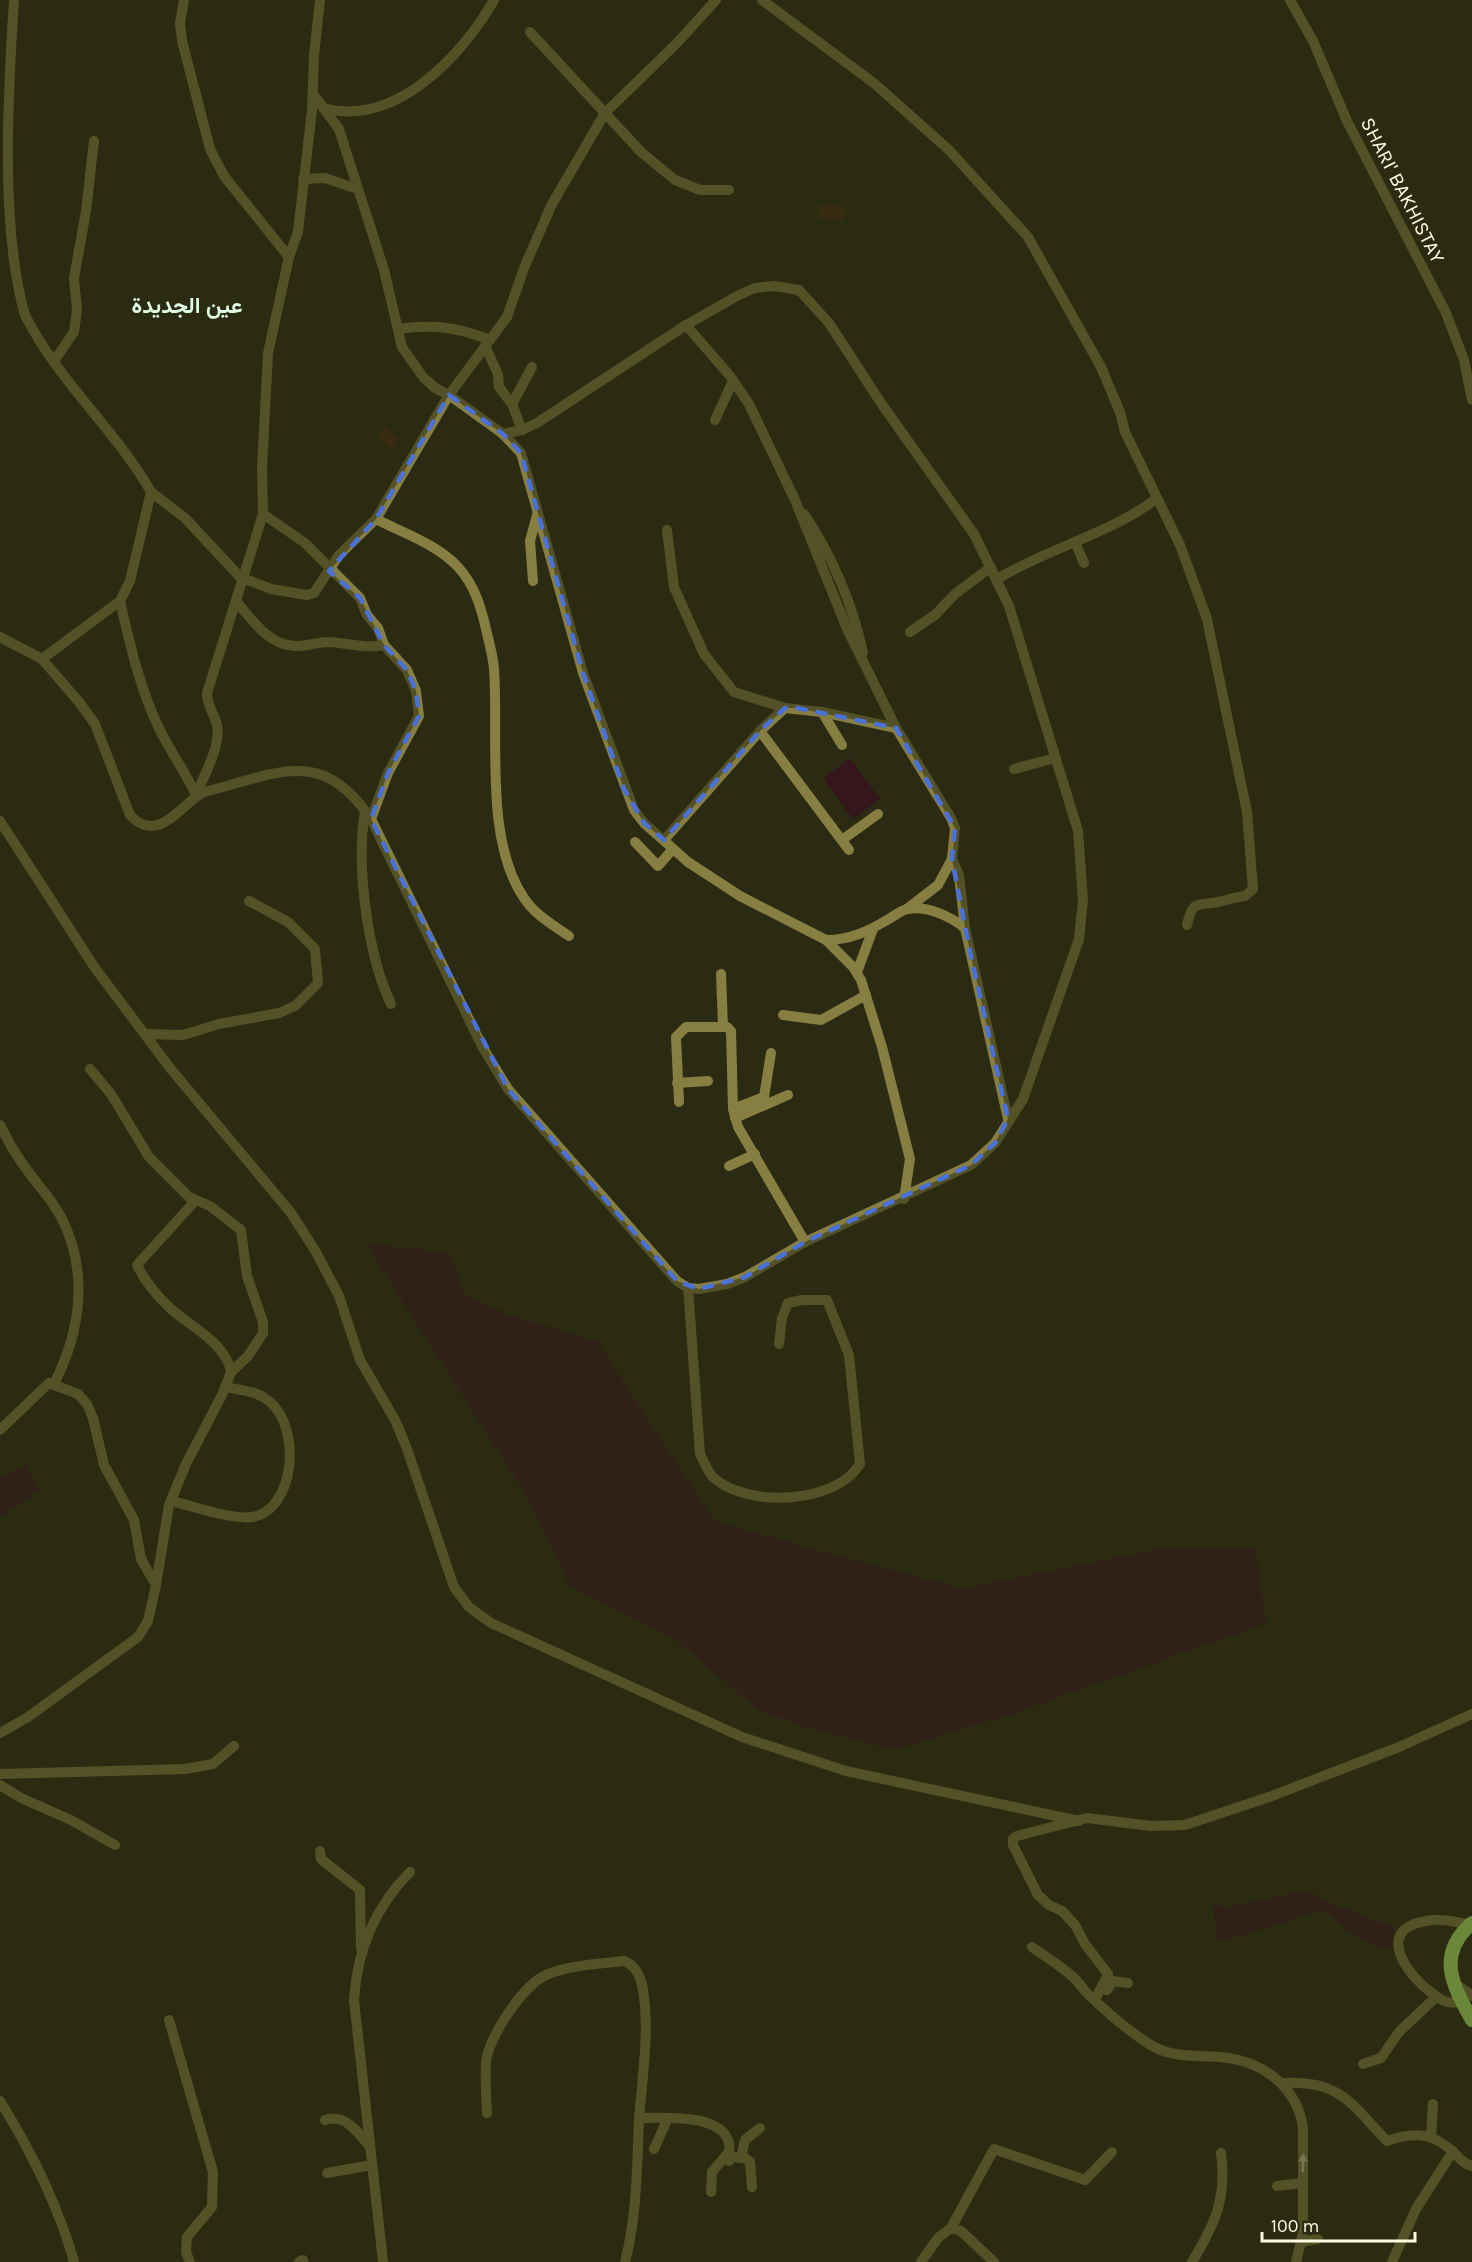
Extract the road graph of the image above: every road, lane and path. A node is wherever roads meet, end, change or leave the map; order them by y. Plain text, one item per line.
1 (14, 0) edge
2 (184, 0) edge
3 (320, 0) edge
4 (494, 0) edge
5 (716, 0) edge
6 (762, 0) edge
7 (1290, 0) edge
8 (530, 32) dead end
9 (313, 94) junction
10 (323, 108) junction
11 (605, 113) junction
12 (93, 141) dead end
13 (303, 179) junction
14 (355, 188) junction
15 (729, 190) dead end
16 (289, 257) junction
17 (686, 325) junction
18 (398, 329) junction
19 (488, 343) junction
20 (54, 361) junction
21 (531, 367) dead end
22 (733, 381) junction
23 (449, 394) junction
24 (1472, 400) edge
25 (512, 404) junction
26 (715, 420) dead end
27 (522, 430) junction
28 (503, 434) junction
29 (151, 492) junction
30 (1156, 499) junction
31 (263, 514) junction
32 (537, 514) junction
33 (376, 519) junction
34 (667, 530) dead end
35 (1075, 542) junction
36 (1084, 563) dead end
37 (991, 567) junction
38 (329, 571) junction
39 (244, 578) junction
40 (997, 579) junction
41 (533, 581) dead end
42 (120, 601) junction
43 (236, 601) junction
44 (909, 632) dead end
45 (0, 637) edge
46 (384, 645) junction
47 (42, 659) junction
48 (785, 708) junction
49 (822, 712) junction
50 (896, 728) junction
51 (760, 731) junction
52 (842, 745) dead end
53 (1055, 758) junction
54 (1014, 770) dead end
55 (196, 795) junction
56 (878, 814) dead end
57 (368, 815) junction
58 (0, 821) edge
59 (664, 840) junction
60 (842, 840) junction
61 (635, 842) dead end
62 (673, 849) junction
63 (849, 850) dead end
64 (952, 859) junction
65 (249, 901) dead end
66 (908, 908) junction
67 (1187, 925) dead end
68 (965, 928) junction
69 (873, 929) junction
70 (569, 936) dead end
71 (826, 940) junction
72 (856, 972) junction
73 (721, 974) dead end
74 (866, 995) junction
75 (391, 1004) dead end
76 (783, 1016) dead end
77 (723, 1026) junction
78 (146, 1034) junction
79 (771, 1053) dead end
80 (90, 1069) dead end
81 (708, 1081) dead end
82 (677, 1083) junction
83 (788, 1095) dead end
84 (679, 1102) dead end
85 (734, 1113) junction
86 (1008, 1119) junction
87 (0, 1125) edge
88 (755, 1154) junction
89 (729, 1166) dead end
90 (904, 1198) junction
91 (195, 1201) junction
92 (805, 1242) junction
93 (688, 1288) junction
94 (779, 1344) dead end
95 (231, 1372) junction
96 (54, 1384) junction
97 (225, 1387) junction
98 (0, 1430) edge
99 (171, 1501) junction
100 (156, 1585) junction
101 (1472, 1714) edge
102 (0, 1733) edge
103 (234, 1746) dead end
104 (0, 1774) edge
105 (0, 1785) edge
106 (1079, 1821) junction
107 (115, 1845) dead end
108 (320, 1851) dead end
109 (410, 1872) dead end
110 (1471, 1924) edge
111 (1032, 1947) dead end
112 (362, 1954) junction
113 (1128, 1983) dead end
114 (1436, 1996) junction
115 (1467, 1998) edge
116 (1097, 2002) junction
117 (169, 2020) dead end
118 (1472, 2020) edge
119 (1363, 2064) dead end
120 (1284, 2083) junction
121 (0, 2101) edge
122 (1433, 2104) dead end
123 (487, 2113) dead end
124 (640, 2118) junction
125 (668, 2118) junction
126 (325, 2120) dead end
127 (760, 2128) dead end
128 (1431, 2137) junction
129 (370, 2147) junction
130 (654, 2149) dead end
131 (1453, 2151) junction
132 (1112, 2152) dead end
133 (1221, 2153) dead end
134 (729, 2157) junction
135 (741, 2158) junction
136 (372, 2165) junction
137 (1472, 2166) edge
138 (327, 2173) dead end
139 (1302, 2183) junction
140 (1277, 2186) dead end
141 (752, 2187) dead end
142 (711, 2192) dead end
143 (951, 2228) junction
144 (1318, 2239) dead end
145 (1301, 2242) junction
146 (74, 2262) edge
147 (190, 2262) edge
148 (383, 2262) edge
149 (625, 2262) edge
150 (921, 2262) edge
151 (994, 2262) edge
152 (1192, 2262) edge
153 (1296, 2262) edge
154 (1392, 2262) edge

1 - 20 street
2 - 16 street
3 - 9 street
4 - 10 street
5 - 11 street
6 - 30 street
7 - 24 street, SHARI' BAKHISTAY
8 - 11 street
9 - 10 street
9 - 13 street
10 - 14 street
11 - 15 street
11 - 19 street
12 - 20 street
13 - 14 street
13 - 16 street
14 - 18 street
16 - 31 street
17 - 22 street
17 - 27 street
17 - 37 street
18 - 19 street
18 - 23 street
19 - 23 street
19 - 25 street
20 - 29 street
21 - 25 street
22 - 26 street
22 - 50 street
23 - 28 street
23 - 33 street
25 - 27 street
27 - 28 street
28 - 32 street
29 - 39 street
29 - 42 street
30 - 35 street
30 - 67 street
31 - 38 street
31 - 39 street
32 - 41 street
32 - 59 street
33 - 38 street
33 - 70 street
34 - 48 street
35 - 36 street
35 - 40 street
37 - 40 street
37 - 44 street
38 - 39 street
38 - 46 street
39 - 43 street
40 - 53 street
42 - 47 street
42 - 55 street
43 - 46 street
43 - 55 street
45 - 47 street
46 - 57 street
47 - 55 street
48 - 49 street
48 - 51 street
49 - 50 street
49 - 52 street
50 - 64 street
51 - 59 street
51 - 60 street
53 - 54 street
53 - 86 street
55 - 57 street
56 - 60 street
57 - 75 street
57 - 93 street
58 - 78 street
59 - 62 street
60 - 63 street
61 - 62 street
62 - 71 street
64 - 66 street
64 - 68 street
65 - 78 street
66 - 68 street
66 - 69 street
68 - 86 street
69 - 71 street
69 - 72 street
71 - 72 street
72 - 74 street
73 - 77 street
74 - 76 street
74 - 90 street
77 - 82 street
77 - 85 street
78 - 106 street
79 - 85 street
80 - 91 street
81 - 82 street
82 - 84 street
83 - 85 street
85 - 88 street
86 - 90 street
87 - 96 street
88 - 89 street
88 - 92 street
90 - 92 street
91 - 95 street
91 - 95 street
92 - 93 street
93 - 94 street
95 - 97 street
96 - 98 street
96 - 100 street
97 - 99 street
97 - 99 street
99 - 100 street
100 - 102 street
101 - 106 street
103 - 104 street
105 - 107 street
106 - 116 street
108 - 112 street
109 - 112 street
110 - 114 street
110 - 115 main road
111 - 116 street
112 - 129 street
113 - 116 street
114 - 115 street
114 - 119 street
115 - 118 main road
116 - 120 street
117 - 147 street
120 - 128 street
139 -> 120 street
121 - 146 street
122 - 128 street
123 - 124 street
124 - 125 street
124 - 149 street
125 - 130 street
125 - 134 street
126 - 129 street
127 - 135 street
128 - 131 street
129 - 136 street
131 - 137 street
131 - 154 street
132 - 143 street
133 - 152 street
134 - 135 street
134 - 142 street
135 - 141 street
136 - 138 street
136 - 148 street
139 - 140 street
139 - 145 street
143 - 150 street
143 - 151 street
144 - 145 street
145 - 153 street

